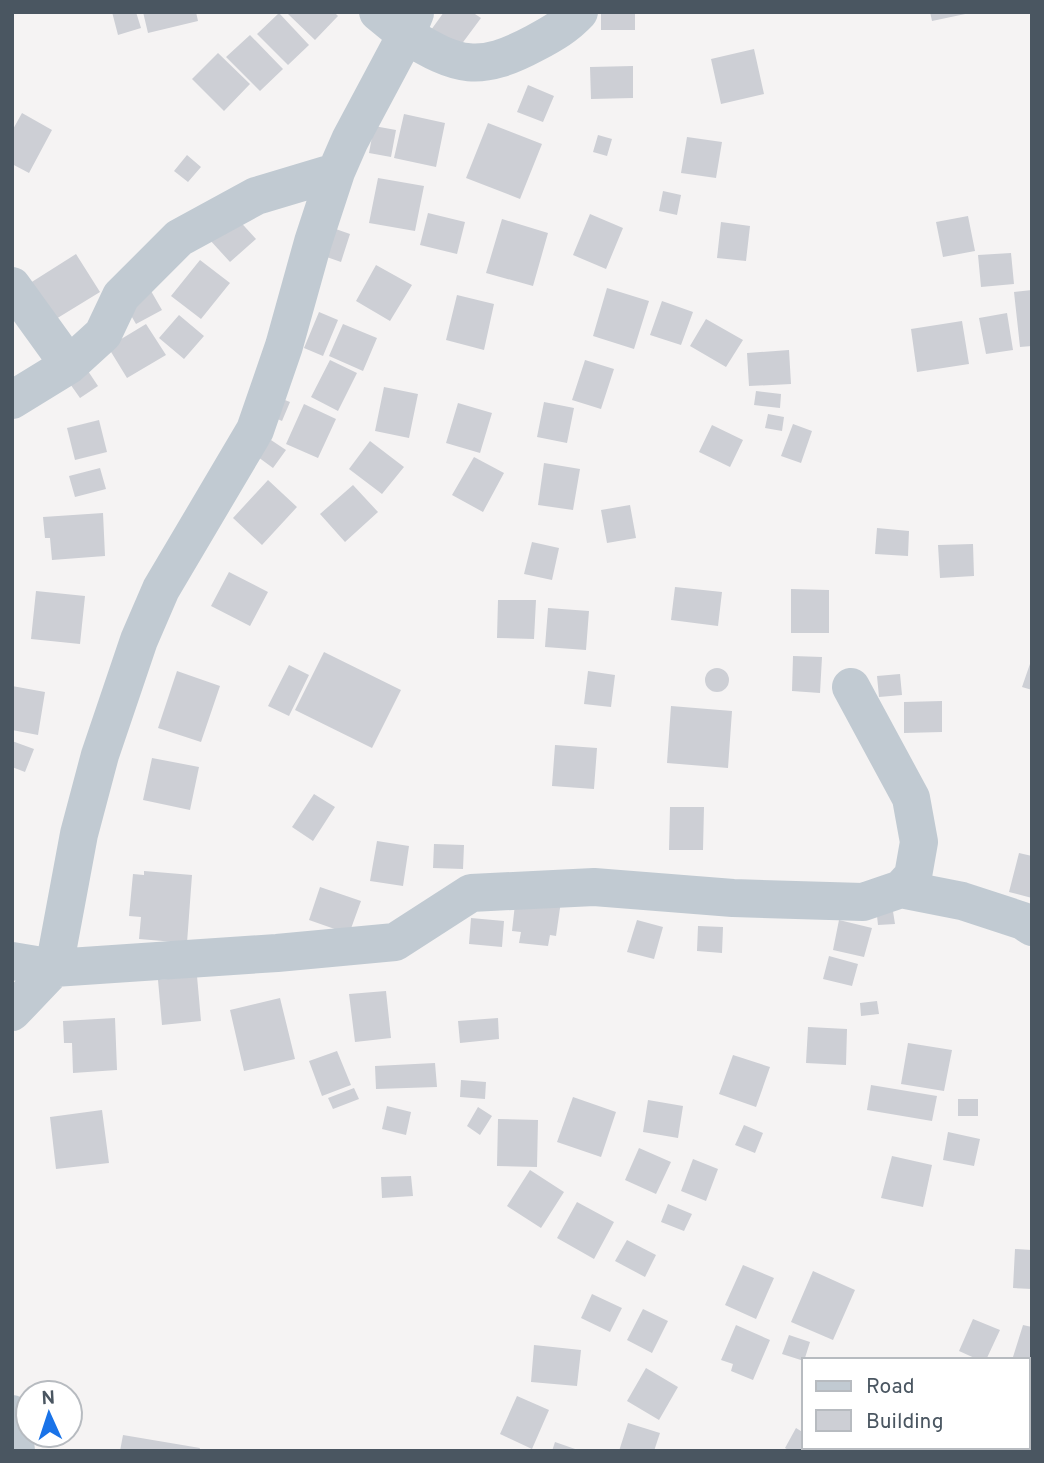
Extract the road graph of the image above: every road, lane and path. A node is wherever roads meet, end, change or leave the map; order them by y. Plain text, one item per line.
1 (579, 12) edge
2 (400, 20) edge
3 (336, 172) junction
4 (12, 286) edge
5 (69, 365) junction
6 (12, 400) edge
7 (851, 687) dead end
8 (901, 889) junction
9 (1032, 928) edge
10 (12, 961) edge
11 (54, 968) junction
12 (12, 1012) edge
13 (12, 1414) edge
14 (16, 1451) edge

1 - 2 street
2 - 3 street
3 - 5 street
3 - 11 street
4 - 5 street
5 - 6 street
7 - 8 street
8 - 9 street
8 - 11 street
10 - 11 street
11 - 12 street
13 - 14 street

